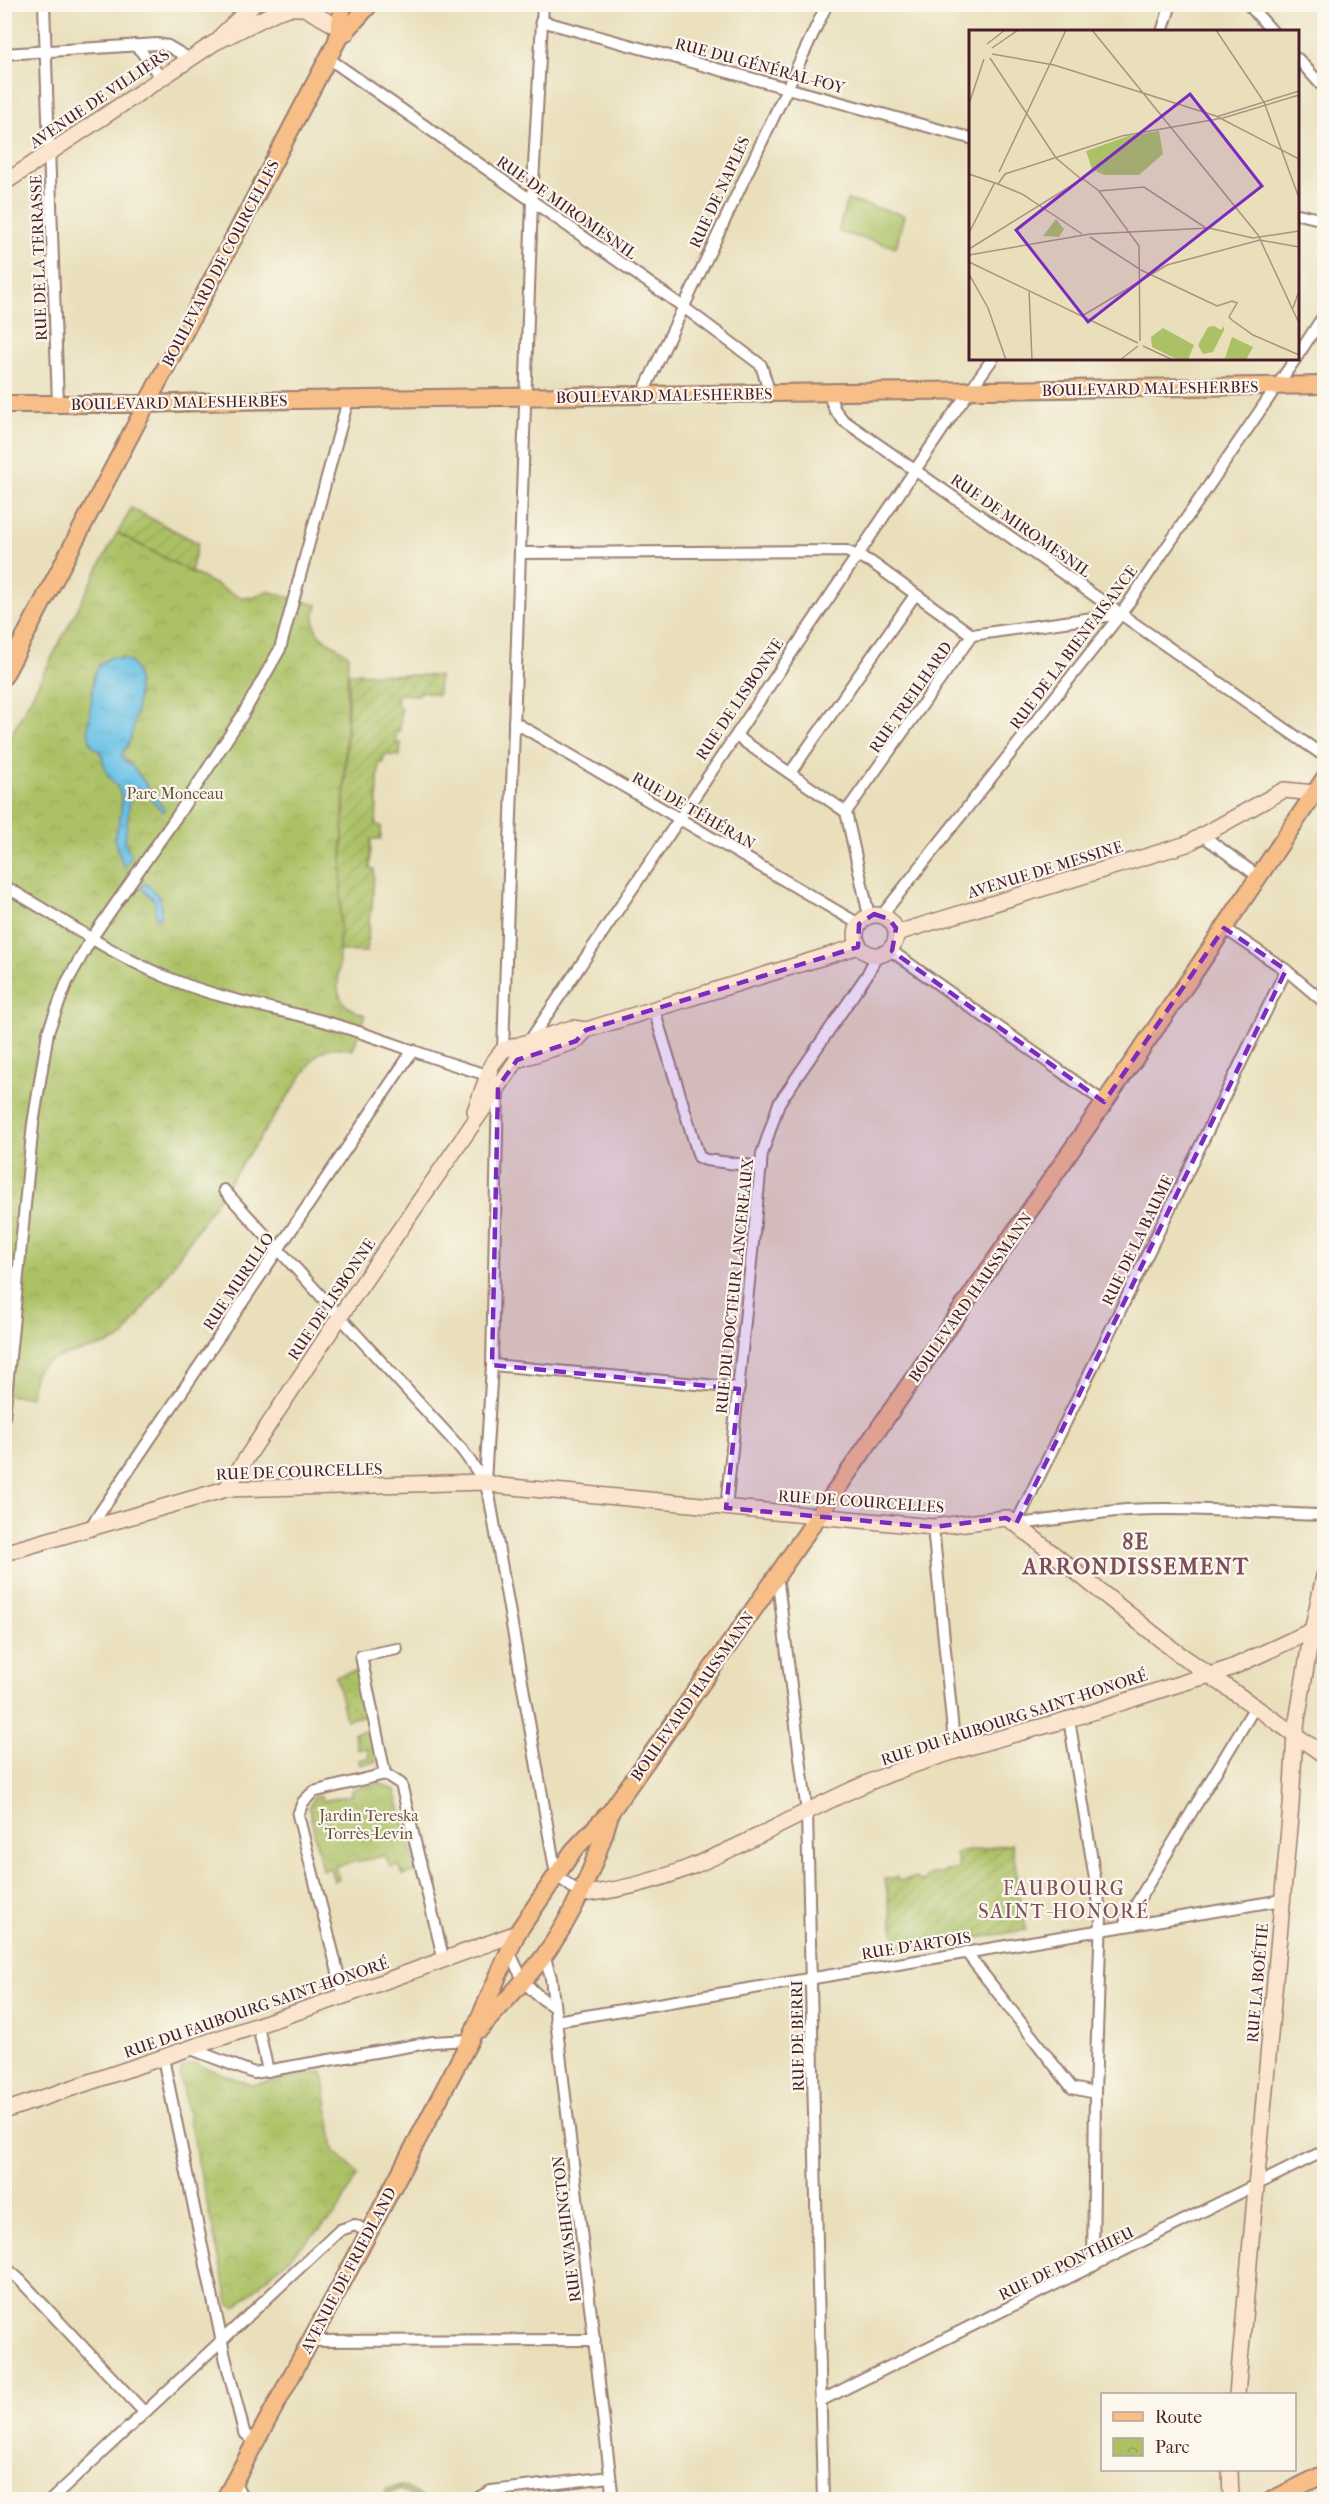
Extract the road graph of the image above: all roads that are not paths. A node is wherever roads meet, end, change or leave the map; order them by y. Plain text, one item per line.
1 (44, 4) edge
2 (254, 4) edge
3 (342, 4) edge
4 (370, 4) edge
5 (543, 4) edge
6 (827, 4) edge
7 (1171, 4) edge
8 (1248, 4) edge
9 (306, 7) edge
10 (541, 21) junction
11 (1163, 30) edge
12 (1271, 30) edge
13 (341, 33) junction
14 (214, 43) junction
15 (134, 45) junction
16 (44, 51) junction
17 (4, 54) edge
18 (328, 58) junction
19 (190, 59) junction
20 (1299, 59) edge
21 (161, 78) junction
22 (786, 87) junction
23 (1324, 88) edge
24 (969, 138) edge
25 (51, 153) junction
26 (4, 183) edge
27 (532, 201) junction
28 (1299, 214) edge
29 (1324, 220) edge
30 (682, 306) junction
31 (1324, 315) edge
32 (1299, 354) edge
33 (992, 360) edge
34 (1295, 360) edge
35 (1324, 385) edge
36 (1276, 386) junction
37 (970, 389) junction
38 (828, 393) junction
39 (770, 394) junction
40 (642, 395) junction
41 (525, 397) junction
42 (348, 400) junction
43 (4, 404) edge
44 (58, 404) junction
45 (146, 404) junction
46 (915, 470) junction
47 (520, 554) junction
48 (858, 555) junction
49 (915, 595) junction
50 (1121, 614) junction
51 (972, 635) junction
52 (4, 676) edge
53 (514, 722) junction
54 (736, 736) junction
55 (1324, 756) edge
56 (790, 773) junction
57 (1324, 779) edge
58 (1314, 793) junction
59 (846, 812) junction
60 (680, 819) junction
61 (1202, 835) junction
62 (1259, 877) junction
63 (4, 886) edge
64 (870, 918) junction
65 (1224, 928) junction
66 (897, 933) junction
67 (91, 939) junction
68 (859, 946) junction
69 (884, 953) junction
70 (1286, 970) junction
71 (1324, 1002) edge
72 (654, 1010) junction
73 (586, 1030) junction
74 (529, 1042) junction
75 (413, 1050) junction
76 (503, 1050) junction
77 (517, 1060) junction
78 (488, 1075) junction
79 (498, 1087) junction
80 (1104, 1102) junction
81 (468, 1131) junction
82 (760, 1167) junction
83 (224, 1190) dead end
84 (278, 1250) junction
85 (339, 1318) junction
86 (492, 1365) junction
87 (739, 1388) junction
88 (4, 1417) edge
89 (485, 1482) junction
90 (226, 1489) junction
91 (726, 1508) junction
92 (1324, 1515) edge
93 (818, 1516) junction
94 (1016, 1524) junction
95 (933, 1527) junction
96 (89, 1529) junction
97 (4, 1553) edge
98 (777, 1575) junction
99 (1324, 1576) edge
100 (1318, 1628) edge
101 (397, 1649) dead end
102 (1210, 1675) junction
103 (1256, 1706) junction
104 (1069, 1719) junction
105 (1296, 1734) junction
106 (955, 1752) junction
107 (1324, 1755) edge
108 (385, 1774) junction
109 (611, 1811) junction
110 (807, 1813) junction
111 (556, 1875) junction
112 (581, 1894) junction
113 (1282, 1900) junction
114 (1123, 1926) junction
115 (1101, 1929) junction
116 (517, 1933) junction
117 (509, 1950) junction
118 (966, 1952) junction
119 (544, 1955) junction
120 (444, 1961) junction
121 (811, 1977) junction
122 (523, 1981) junction
123 (344, 1996) junction
124 (554, 2007) junction
125 (556, 2021) junction
126 (258, 2026) junction
127 (470, 2040) junction
128 (192, 2049) junction
129 (163, 2058) junction
130 (268, 2071) junction
131 (1095, 2093) junction
132 (4, 2111) edge
133 (1324, 2151) edge
134 (1256, 2186) junction
135 (368, 2232) junction
136 (4, 2266) edge
137 (1093, 2266) junction
138 (222, 2340) junction
139 (595, 2340) junction
140 (310, 2341) junction
141 (1237, 2393) edge
142 (820, 2401) junction
143 (144, 2412) junction
144 (255, 2443) junction
145 (1230, 2473) edge
146 (1324, 2474) edge
147 (610, 2477) junction
148 (234, 2481) junction
149 (66, 2486) junction
150 (51, 2499) edge
151 (66, 2499) edge
152 (224, 2499) edge
153 (244, 2499) edge
154 (474, 2499) edge
155 (613, 2499) edge
156 (823, 2499) edge
157 (1231, 2499) edge
158 (1272, 2499) edge

1 - 16 street, RUE DE LA TERRASSE
2 - 14 street, AVENUE DE VILLIERS
3 - 13 main road, BOULEVARD DE COURCELLES
4 - 13 main road, BOULEVARD DE COURCELLES
5 - 10 street
6 - 22 street, RUE DE NAPLES
7 - 11 street
8 - 12 street
9 - 13 street, AVENUE DE VILLIERS
9 - 14 street, AVENUE DE VILLIERS
10 - 22 street, RUE DU GÉNÉRAL-FOY
10 - 27 street
13 - 18 main road, BOULEVARD DE COURCELLES
14 - 19 street, AVENUE DE VILLIERS
15 - 16 street
15 - 19 street
15 - 21 street
16 - 17 street
16 - 25 street, RUE DE LA TERRASSE
18 - 27 street, RUE DE MIROMESNIL
18 - 45 main road, BOULEVARD DE COURCELLES
19 - 21 street, AVENUE DE VILLIERS
20 - 23 street
21 - 25 street, AVENUE DE VILLIERS
22 - 24 street, RUE DU GÉNÉRAL-FOY
22 - 30 street, RUE DE NAPLES
25 - 26 street, AVENUE DE VILLIERS
25 - 44 street, RUE DE LA TERRASSE
27 - 30 street, RUE DE MIROMESNIL
27 - 41 street
28 - 29 street
30 - 39 street, RUE DE MIROMESNIL
30 - 40 street, RUE DE NAPLES
31 - 32 street, RUE DE LA BIENFAISANCE
33 - 37 street, RUE DE LISBONNE
34 - 36 street, RUE DE LA BIENFAISANCE
35 - 36 main road, BOULEVARD MALESHERBES
36 - 37 main road, BOULEVARD MALESHERBES
36 - 50 street, RUE DE LA BIENFAISANCE
37 - 38 main road, BOULEVARD MALESHERBES
37 - 46 street, RUE DE LISBONNE
38 - 39 main road, BOULEVARD MALESHERBES
38 - 46 street, RUE DE MIROMESNIL
39 - 40 main road, BOULEVARD MALESHERBES
40 - 41 main road, BOULEVARD MALESHERBES
41 - 42 main road, BOULEVARD MALESHERBES
41 - 47 street
42 - 45 main road, BOULEVARD MALESHERBES
42 - 67 street
43 - 44 main road, BOULEVARD MALESHERBES
44 - 45 main road, BOULEVARD MALESHERBES
45 - 52 main road, BOULEVARD DE COURCELLES
46 - 48 street, RUE DE LISBONNE
46 - 50 street, RUE DE MIROMESNIL
47 - 48 street
47 - 53 street
48 - 49 street
48 - 54 street, RUE DE LISBONNE
49 - 51 street
49 - 56 street
50 - 51 street, RUE TREILHARD
50 - 55 street, RUE DE MIROMESNIL
50 - 64 street, RUE DE LA BIENFAISANCE
51 - 59 street, RUE TREILHARD
53 - 60 street, RUE DE TÉHÉRAN
53 - 76 street
54 - 56 street
54 - 60 street, RUE DE LISBONNE
56 - 59 street
57 - 58 main road, BOULEVARD HAUSSMANN
58 - 61 street, AVENUE DE MESSINE
58 - 62 main road, BOULEVARD HAUSSMANN
59 - 64 street
60 - 64 street, RUE DE TÉHÉRAN
60 - 74 street, RUE DE LISBONNE
61 - 62 street
61 - 66 street, AVENUE DE MESSINE
62 - 65 main road, BOULEVARD HAUSSMANN
63 - 67 street
64 - 66 street
64 - 68 street
65 - 70 street
65 - 80 main road, BOULEVARD HAUSSMANN
66 - 69 street
67 - 75 street
67 - 88 street
68 - 69 street
68 - 72 street
69 - 80 street
69 - 82 street, RUE DU DOCTEUR LANCEREAUX
70 - 71 street
70 - 94 street, RUE DE LA BAUME
72 - 73 street
72 - 82 street
73 - 74 street
73 - 77 street
74 - 76 street
74 - 77 street, RUE DE LISBONNE
75 - 78 street
75 - 84 street, RUE MURILLO
76 - 78 street, RUE DE LISBONNE
77 - 79 street, RUE DE LISBONNE
78 - 79 street
78 - 81 street, RUE DE LISBONNE
79 - 81 street, RUE DE LISBONNE
79 - 86 street
80 - 93 main road, BOULEVARD HAUSSMANN
81 - 85 street, RUE DE LISBONNE
82 - 87 street, RUE DU DOCTEUR LANCEREAUX
83 - 84 street
84 - 85 street
84 - 96 street, RUE MURILLO
85 - 89 street
85 - 90 street, RUE DE LISBONNE
86 - 87 street
86 - 89 street
87 - 91 street, RUE DU DOCTEUR LANCEREAUX
89 - 90 street, RUE DE COURCELLES
89 - 91 street, RUE DE COURCELLES
89 - 111 street
90 - 96 street, RUE DE COURCELLES
91 - 93 street, RUE DE COURCELLES
92 - 94 street, RUE DE COURCELLES
93 - 95 street, RUE DE COURCELLES
93 - 98 main road, BOULEVARD HAUSSMANN
94 - 95 street, RUE DE COURCELLES
94 - 102 street
95 - 106 street
96 - 97 street, RUE DE COURCELLES
98 - 109 main road, BOULEVARD HAUSSMANN
98 - 110 street, RUE DE BERRI
99 - 100 street, RUE LA BOÉTIE
100 - 102 street, RUE DU FAUBOURG SAINT-HONORÉ
100 - 105 street, RUE LA BOÉTIE
101 - 108 street
102 - 103 street
102 - 104 street, RUE DU FAUBOURG SAINT-HONORÉ
103 - 105 street
103 - 114 street
104 - 106 street, RUE DU FAUBOURG SAINT-HONORÉ
104 - 115 street
105 - 107 street
105 - 113 street, RUE LA BOÉTIE
106 - 110 street, RUE DU FAUBOURG SAINT-HONORÉ
108 - 120 street
108 - 123 street
109 - 111 main road, BOULEVARD HAUSSMANN
109 - 112 main road, BOULEVARD HAUSSMANN
110 - 112 street, RUE DU FAUBOURG SAINT-HONORÉ
110 - 121 street, RUE DE BERRI
111 - 112 street
111 - 116 main road, BOULEVARD HAUSSMANN
112 - 119 main road, BOULEVARD HAUSSMANN
113 - 114 street, RUE D'ARTOIS
113 - 134 street, RUE LA BOÉTIE
114 - 115 street, RUE D'ARTOIS
115 - 118 street, RUE D'ARTOIS
115 - 131 street
116 - 117 main road, BOULEVARD HAUSSMANN
116 - 120 street, RUE DU FAUBOURG SAINT-HONORÉ
117 - 122 street
117 - 127 main road, AVENUE DE FRIEDLAND
118 - 121 street, RUE D'ARTOIS
118 - 131 street
119 - 122 main road, BOULEVARD HAUSSMANN
119 - 124 street, RUE WASHINGTON
120 - 123 street, RUE DU FAUBOURG SAINT-HONORÉ
121 - 125 street, RUE D'ARTOIS
121 - 142 street, RUE DE BERRI
122 - 124 street
122 - 127 main road, AVENUE DE FRIEDLAND
123 - 126 street, RUE DU FAUBOURG SAINT-HONORÉ
124 - 125 street, RUE WASHINGTON
125 - 139 street, RUE WASHINGTON
126 - 128 street, RUE DU FAUBOURG SAINT-HONORÉ
126 - 130 street
127 - 130 street
127 - 135 main road, AVENUE DE FRIEDLAND
128 - 129 street, RUE DU FAUBOURG SAINT-HONORÉ
128 - 130 street
129 - 132 street, RUE DU FAUBOURG SAINT-HONORÉ
129 - 138 street
131 - 137 street
133 - 134 street, RUE DE PONTHIEU
134 - 137 street, RUE DE PONTHIEU
134 - 141 street, RUE LA BOÉTIE
135 - 138 street
135 - 140 main road, AVENUE DE FRIEDLAND
136 - 143 street
137 - 142 street, RUE DE PONTHIEU
138 - 143 street
138 - 144 street
139 - 140 street
139 - 147 street, RUE WASHINGTON
140 - 144 main road, AVENUE DE FRIEDLAND
142 - 156 street, RUE DE BERRI
143 - 149 street
144 - 148 main road, AVENUE DE FRIEDLAND
145 - 157 street
146 - 158 main road
147 - 154 street
147 - 155 street, RUE WASHINGTON
148 - 152 main road, AVENUE DE FRIEDLAND
148 - 153 street
149 - 150 street
149 - 151 street

